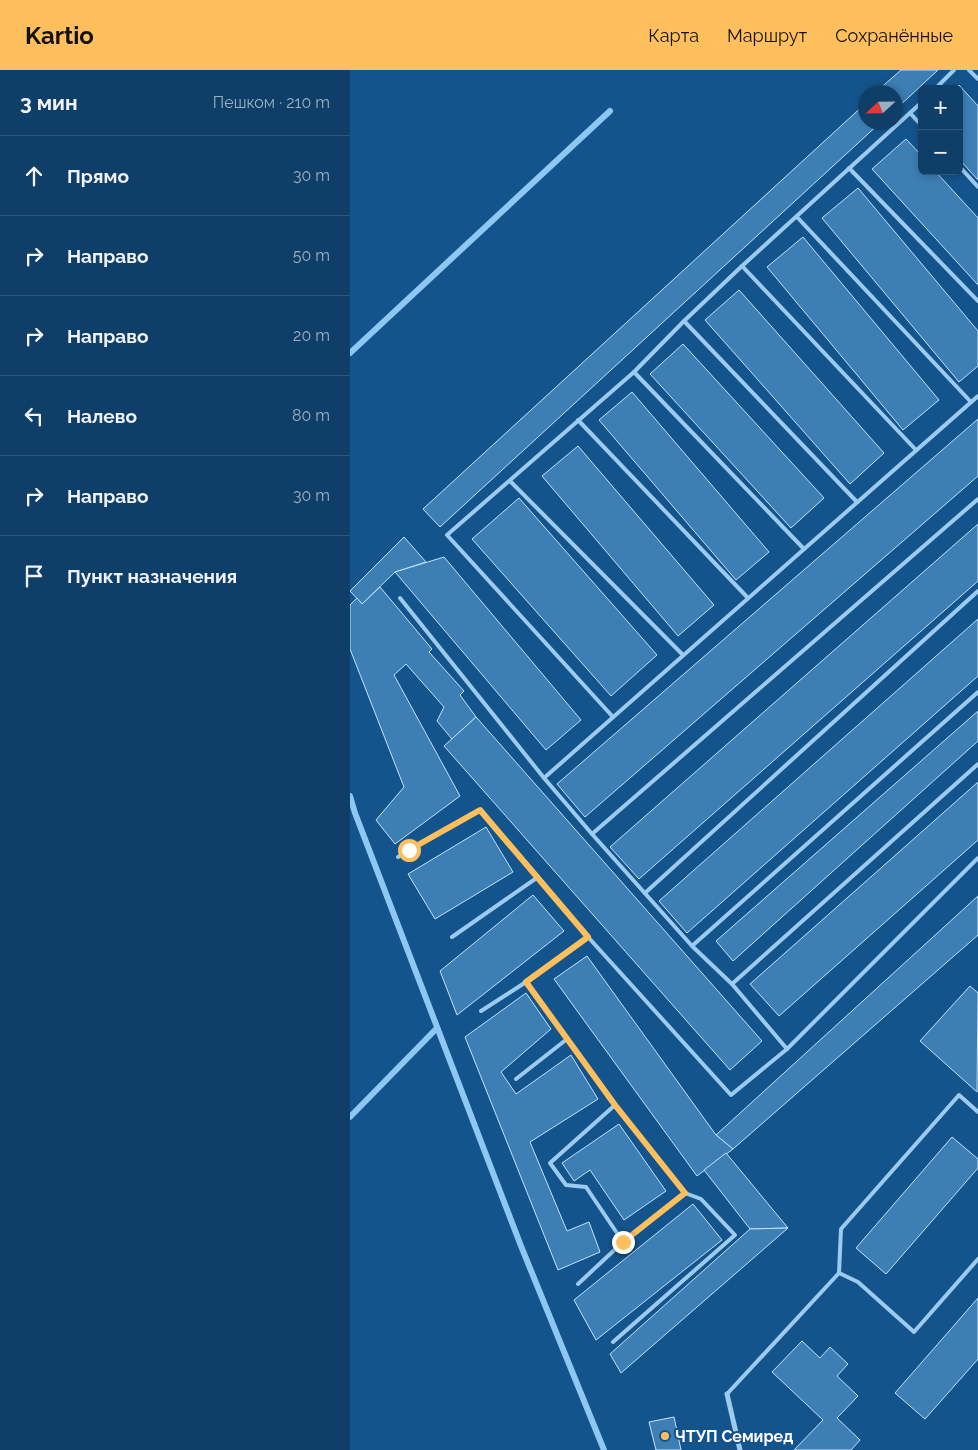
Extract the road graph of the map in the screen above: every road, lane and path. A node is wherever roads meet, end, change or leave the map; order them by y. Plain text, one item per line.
1 (954, 70) edge
2 (969, 70) edge
3 (978, 79) edge
4 (939, 85) edge
5 (918, 106) edge
6 (910, 113) junction
7 (918, 122) edge
8 (850, 168) junction
9 (963, 170) edge
10 (978, 187) edge
11 (797, 217) junction
12 (742, 266) junction
13 (978, 301) edge
14 (684, 321) junction
15 (634, 372) junction
16 (978, 396) edge
17 (971, 402) junction
18 (578, 420) junction
19 (916, 450) junction
20 (510, 481) junction
21 (978, 499) edge
22 (857, 502) junction
23 (804, 549) junction
24 (978, 591) edge
25 (400, 598) dead end
26 (748, 598) junction
27 (683, 655) junction
28 (978, 692) edge
29 (613, 717) junction
30 (978, 764) edge
31 (544, 778) junction
32 (592, 834) junction
33 (398, 856) dead end
34 (978, 858) edge
35 (538, 876) junction
36 (645, 893) junction
37 (452, 937) dead end
38 (588, 937) junction
39 (692, 946) junction
40 (526, 982) junction
41 (732, 984) junction
42 (481, 1011) dead end
43 (567, 1039) junction
44 (787, 1048) junction
45 (516, 1079) dead end
46 (615, 1105) junction
47 (978, 1112) edge
48 (685, 1193) junction
49 (623, 1242) junction
50 (978, 1259) edge
51 (839, 1273) junction
52 (578, 1284) dead end
53 (613, 1342) dead end
54 (727, 1394) joint
55 (740, 1450) edge

1 - 4 lane
2 - 3 lane
5 - 6 lane
6 - 7 lane
6 - 8 lane
8 - 11 lane
8 - 13 lane
9 - 10 lane
11 - 12 lane
11 - 17 lane
12 - 14 lane
12 - 19 lane
14 - 15 lane
14 - 22 lane
15 - 18 lane
15 - 23 lane
16 - 17 lane
17 - 19 lane
18 - 20 lane
18 - 26 lane
19 - 22 lane
20 - 27 lane
20 - 29 lane
21 - 32 lane
22 - 23 lane
23 - 26 lane
24 - 36 lane
25 - 31 lane
26 - 27 lane
27 - 29 lane
28 - 39 lane
29 - 31 lane
30 - 41 lane
31 - 32 lane
32 - 36 lane
33 - 35 lane
34 - 44 lane
35 - 37 lane
35 - 38 lane
36 - 39 lane
38 - 40 lane
38 - 44 lane
39 - 41 lane
40 - 42 lane
40 - 43 lane
41 - 44 lane
43 - 45 lane
43 - 46 lane
46 - 48 lane
46 - 49 lane
47 - 51 lane
48 - 49 lane
48 - 53 lane
49 - 52 lane
50 - 51 lane
51 - 54 lane
54 - 55 street

